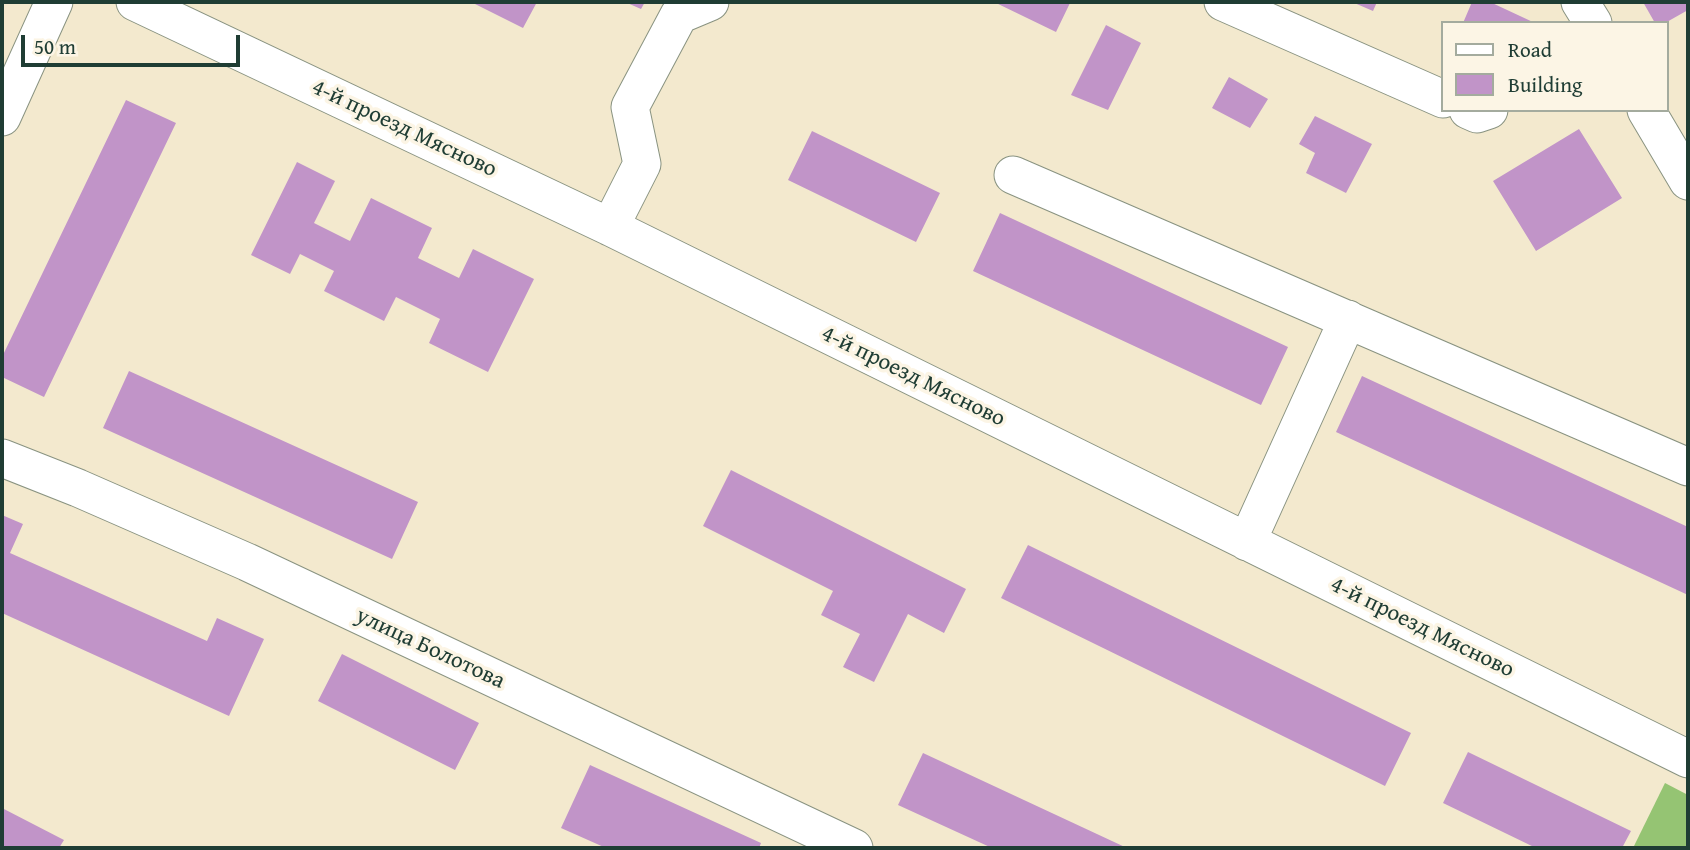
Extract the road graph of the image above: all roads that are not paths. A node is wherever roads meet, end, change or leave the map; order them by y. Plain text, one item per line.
1 (54, 2) edge
2 (135, 2) edge
3 (710, 2) edge
4 (1223, 2) edge
5 (1580, 2) edge
6 (1592, 21) edge
7 (1442, 99) edge
8 (1647, 112) edge
9 (2, 117) edge
10 (1013, 175) dead end
11 (1688, 181) edge
12 (610, 227) junction
13 (1348, 320) junction
14 (2, 458) edge
15 (1688, 467) edge
16 (1247, 542) junction
17 (1688, 760) edge
18 (855, 848) edge

1 - 9 street
2 - 12 street, 4-й проезд Мясново
3 - 12 street
4 - 7 street
5 - 6 street
8 - 11 street
10 - 13 street
12 - 16 street, 4-й проезд Мясново
13 - 15 street
13 - 16 street
14 - 18 street, улица Болотова
16 - 17 street, 4-й проезд Мясново

